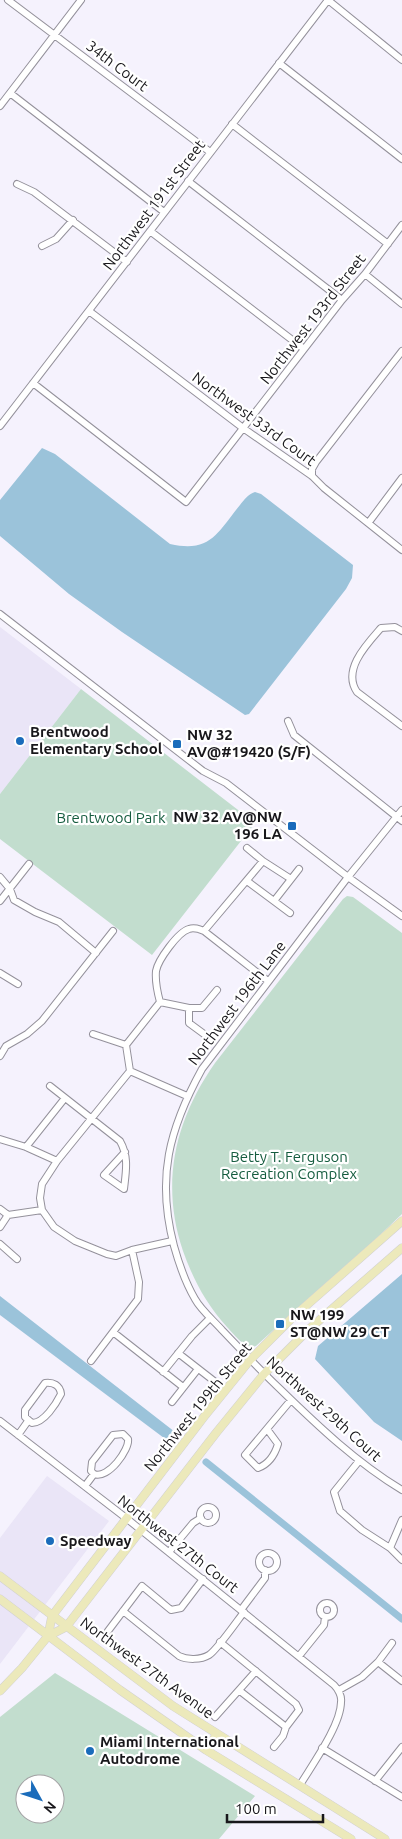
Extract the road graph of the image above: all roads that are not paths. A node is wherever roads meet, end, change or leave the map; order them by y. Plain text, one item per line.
1 (8, 0) edge
2 (81, 0) edge
3 (328, 0) edge
4 (54, 35) junction
5 (402, 60) edge
6 (279, 63) junction
7 (10, 93) junction
8 (0, 106) edge
9 (232, 124) junction
10 (210, 152) junction
11 (402, 159) edge
12 (188, 182) junction
13 (17, 184) dead end
14 (164, 212) junction
15 (73, 220) junction
16 (402, 225) edge
17 (150, 231) junction
18 (388, 244) junction
19 (42, 246) dead end
20 (127, 262) junction
21 (365, 274) junction
22 (342, 300) junction
23 (402, 304) edge
24 (89, 311) junction
25 (304, 349) junction
26 (402, 351) edge
27 (33, 383) junction
28 (0, 426) edge
29 (244, 428) junction
30 (312, 476) junction
31 (402, 478) edge
32 (369, 522) junction
33 (402, 550) edge
34 (0, 614) edge
35 (402, 630) edge
36 (288, 721) dead end
37 (402, 726) edge
38 (402, 810) edge
39 (400, 819) edge
40 (247, 848) dead end
41 (263, 861) junction
42 (29, 864) dead end
43 (299, 869) dead end
44 (0, 877) edge
45 (348, 877) junction
46 (292, 879) junction
47 (247, 881) junction
48 (10, 889) junction
49 (0, 901) edge
50 (274, 901) junction
51 (290, 913) dead end
52 (402, 916) edge
53 (113, 931) dead end
54 (204, 931) junction
55 (96, 953) junction
56 (0, 973) edge
57 (268, 981) junction
58 (18, 984) dead end
59 (217, 990) dead end
60 (160, 1002) junction
61 (189, 1008) junction
62 (93, 1034) dead end
63 (204, 1034) dead end
64 (126, 1046) junction
65 (0, 1056) edge
66 (130, 1071) junction
67 (50, 1086) dead end
68 (187, 1096) junction
69 (66, 1098) junction
70 (91, 1119) junction
71 (0, 1139) edge
72 (26, 1147) junction
73 (125, 1152) junction
74 (57, 1161) junction
75 (0, 1209) edge
76 (42, 1210) junction
77 (8, 1216) junction
78 (402, 1221) edge
79 (0, 1227) edge
80 (172, 1241) junction
81 (0, 1244) edge
82 (402, 1248) edge
83 (132, 1250) junction
84 (17, 1259) dead end
85 (210, 1318) junction
86 (113, 1332) junction
87 (178, 1353) junction
88 (250, 1360) junction
89 (91, 1361) dead end
90 (198, 1369) junction
91 (163, 1372) junction
92 (264, 1374) junction
93 (214, 1381) dead end
94 (183, 1388) junction
95 (291, 1400) junction
96 (172, 1402) dead end
97 (0, 1421) edge
98 (28, 1421) junction
99 (267, 1429) junction
100 (18, 1435) junction
101 (359, 1461) junction
102 (94, 1474) junction
103 (85, 1486) junction
104 (402, 1490) edge
105 (126, 1518) junction
106 (201, 1518) dead end
107 (402, 1520) edge
108 (141, 1530) junction
109 (390, 1548) junction
110 (169, 1552) junction
111 (402, 1560) edge
112 (264, 1570) dead end
113 (0, 1576) edge
114 (203, 1579) junction
115 (0, 1599) edge
116 (123, 1611) junction
117 (243, 1611) junction
118 (52, 1616) junction
119 (325, 1617) dead end
120 (66, 1627) junction
121 (108, 1631) dead end
122 (48, 1636) junction
123 (220, 1642) junction
124 (392, 1643) dead end
125 (299, 1656) junction
126 (378, 1662) junction
127 (256, 1671) junction
128 (402, 1681) edge
129 (339, 1690) junction
130 (0, 1691) edge
131 (240, 1691) junction
132 (215, 1717) dead end
133 (286, 1728) junction
134 (217, 1734) junction
135 (274, 1747) dead end
136 (402, 1747) edge
137 (322, 1748) junction
138 (206, 1750) junction
139 (375, 1781) junction
140 (300, 1786) junction
141 (402, 1797) edge
142 (381, 1838) edge
143 (351, 1839) edge

1 - 4 street, 34th Court
2 - 4 street
3 - 5 street
3 - 6 street, Northwest 191st Street
4 - 7 street
4 - 10 street, 34th Court
6 - 9 street, Northwest 191st Street
6 - 11 street
7 - 8 street
7 - 14 street
9 - 10 street, Northwest 191st Street
9 - 18 street
10 - 12 street, Northwest 191st Street
12 - 14 street, Northwest 191st Street
12 - 22 street
13 - 15 street
14 - 17 street, Northwest 191st Street
15 - 19 street
15 - 20 street
16 - 18 street, Northwest 193rd Street
17 - 20 street, Northwest 191st Street
17 - 25 street
18 - 21 street, Northwest 193rd Street
20 - 24 street, Northwest 191st Street
21 - 22 street, Northwest 193rd Street
21 - 23 street
22 - 25 street, Northwest 193rd Street
24 - 27 street, Northwest 191st Street
24 - 29 street, Northwest 33rd Court
25 - 29 street, Northwest 193rd Street
26 - 30 street
27 - 28 street, Northwest 191st Street
27 - 29 street, Northwest 193rd Street
29 - 30 street, Northwest 33rd Court
30 - 32 street, Northwest 33rd Court
31 - 32 street
32 - 33 street, Northwest 33rd Court
34 - 45 street
35 - 37 street
36 - 39 street
38 - 39 street, Northwest 196th Lane
39 - 45 street, Northwest 196th Lane
40 - 41 street
41 - 46 street
41 - 47 street
42 - 48 street
43 - 46 street
44 - 48 street
45 - 52 street
45 - 57 street, Northwest 196th Lane
46 - 50 street
47 - 50 street
47 - 54 street
48 - 49 street
48 - 55 street
50 - 51 street
53 - 55 street
54 - 57 street
54 - 60 street
55 - 65 street
56 - 58 street
57 - 68 street, Northwest 196th Lane
59 - 61 street
60 - 61 street
60 - 64 street
61 - 63 street
62 - 64 street
64 - 66 street
66 - 68 street
66 - 70 street
67 - 69 street
68 - 80 street, Northwest 196th Lane
69 - 70 street
69 - 72 street
70 - 73 street
70 - 74 street
71 - 72 street
72 - 74 street
73 - 73 street
74 - 76 street
75 - 77 street
76 - 77 street
76 - 83 street
77 - 79 street
78 - 88 main road, Northwest 199th Street
80 - 83 street
80 - 85 street, Northwest 29th Court
81 - 84 street
82 - 92 main road, Northwest 199th Street
83 - 86 street
85 - 87 street
85 - 88 street, Northwest 29th Court
86 - 89 street
86 - 91 street
87 - 90 street
87 - 91 street
88 - 92 street, Northwest 29th Court
88 - 105 main road, Northwest 199th Street
90 - 93 street
90 - 94 street
91 - 94 street
92 - 95 street, Northwest 29th Court
92 - 108 main road, Northwest 199th Street
94 - 96 street
95 - 99 street
95 - 101 street, Northwest 29th Court
97 - 100 street, Northwest 27th Court
98 - 98 street
98 - 100 street
99 - 99 street
100 - 103 street, Northwest 27th Court
101 - 104 street, Northwest 29th Court
101 - 109 street
102 - 102 street
102 - 103 street
103 - 105 street, Northwest 27th Court
105 - 108 street, Northwest 27th Court
105 - 118 main road, Northwest 199th Street
106 - 110 street
107 - 109 street
108 - 110 street, Northwest 27th Court
108 - 120 main road, Northwest 199th Street
109 - 111 street
110 - 114 street, Northwest 27th Court
112 - 117 street
113 - 118 main road, Northwest 27th Avenue
114 - 116 street
114 - 117 street, Northwest 27th Court
115 - 122 main road
116 - 121 street
116 - 123 street
117 - 123 street
117 - 125 street, Northwest 27th Court
118 - 120 main road, Northwest 27th Avenue
118 - 122 main road, Northwest 199th Street
119 - 125 street
120 - 122 main road, Northwest 199th Street
120 - 134 main road, Northwest 27th Avenue
122 - 130 main road, Northwest 199th Street
122 - 138 main road
123 - 127 street
124 - 126 street
125 - 129 street, Northwest 27th Court
126 - 128 street
126 - 129 street
127 - 131 street
127 - 133 street
129 - 137 street
131 - 132 street
131 - 133 street
133 - 135 street
134 - 138 main road
134 - 140 main road, Northwest 27th Avenue
136 - 139 street
137 - 139 street
137 - 140 street
138 - 143 main road
139 - 141 street
140 - 142 main road, Northwest 27th Avenue

